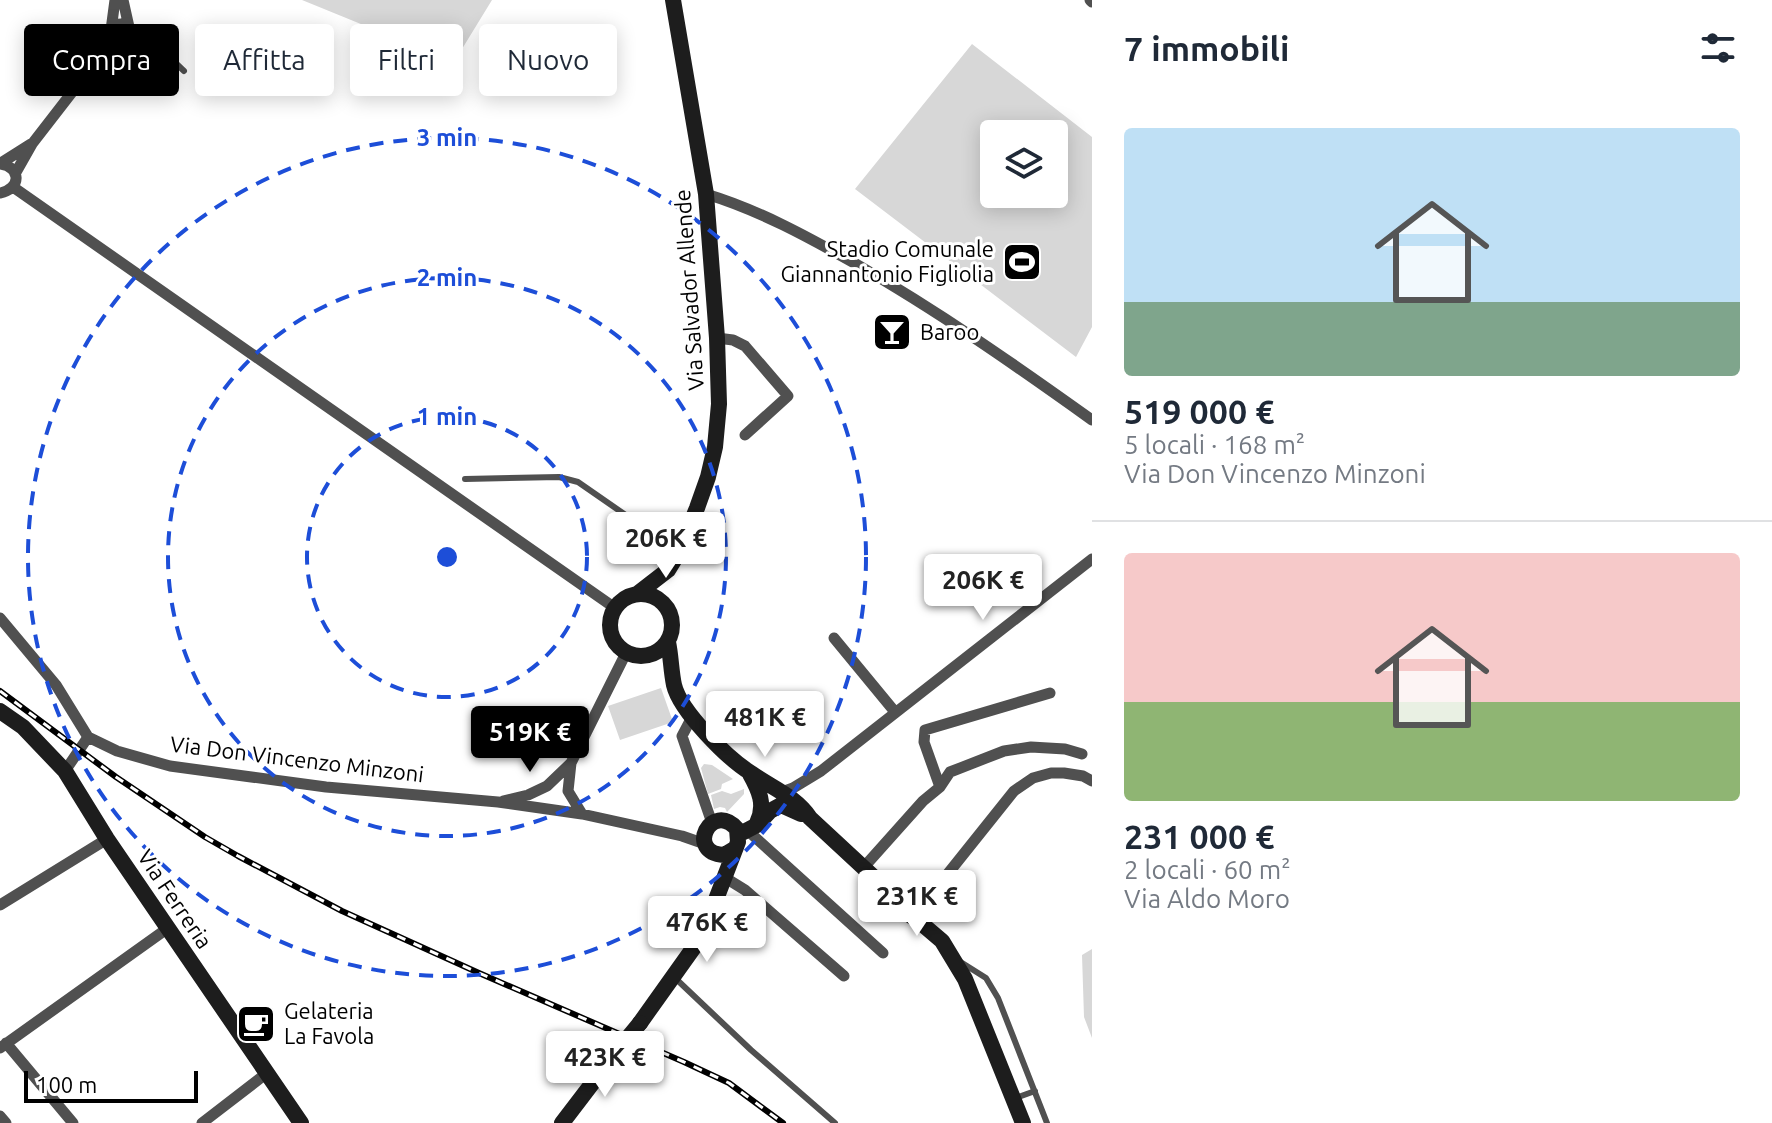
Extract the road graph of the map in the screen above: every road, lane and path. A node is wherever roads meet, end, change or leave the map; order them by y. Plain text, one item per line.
1 (115, 0) edge
2 (123, 0) edge
3 (673, 0) edge
4 (111, 24) edge
5 (129, 24) edge
6 (69, 96) edge
7 (32, 144) junction
8 (1, 164) edge
9 (15, 174) junction
10 (13, 187) junction
11 (0, 193) edge
12 (706, 194) junction
13 (717, 338) junction
14 (1092, 420) edge
15 (745, 435) dead end
16 (465, 479) dead end
17 (679, 552) junction
18 (1092, 559) edge
19 (668, 570) junction
20 (637, 594) junction
21 (615, 608) junction
22 (668, 608) junction
23 (0, 618) edge
24 (834, 638) dead end
25 (668, 642) junction
26 (626, 653) junction
27 (1050, 693) dead end
28 (0, 711) edge
29 (895, 712) junction
30 (692, 717) junction
31 (88, 737) junction
32 (1082, 754) dead end
33 (571, 763) junction
34 (65, 771) junction
35 (750, 773) junction
36 (1092, 781) edge
37 (940, 787) junction
38 (782, 792) junction
39 (498, 802) junction
40 (582, 814) junction
41 (810, 818) junction
42 (744, 835) junction
43 (709, 838) junction
44 (107, 839) junction
45 (864, 867) junction
46 (724, 877) junction
47 (919, 904) junction
48 (0, 905) edge
49 (168, 928) junction
50 (883, 953) dead end
51 (953, 957) junction
52 (844, 976) dead end
53 (674, 977) junction
54 (3, 1046) edge
55 (267, 1073) junction
56 (1035, 1091) junction
57 (1013, 1099) junction
58 (0, 1116) edge
59 (6, 1123) edge
60 (73, 1123) edge
61 (202, 1123) edge
62 (301, 1123) edge
63 (562, 1123) edge
64 (835, 1123) edge
65 (1023, 1123) edge
66 (1047, 1123) edge

1 - 4 street
2 - 5 street
3 - 12 street, Via Salvador Allende
6 - 7 street
7 - 8 street
7 - 9 street
8 - 9 street
9 - 10 street
10 - 11 street
10 - 21 street
12 - 13 street, Via Salvador Allende
12 - 14 street
13 - 15 street
13 - 17 street, Via Salvador Allende
16 - 17 lane
17 - 19 street, Via Salvador Allende
18 - 29 street
19 - 20 street, Via Salvador Allende
19 - 22 street
20 - 21 street
20 - 22 street
21 - 26 street
22 - 25 street
23 - 31 street
24 - 29 street
25 - 26 street
25 - 30 street
26 - 33 street
27 - 37 street
28 - 34 street, Via Ferreria
29 - 38 street
30 - 35 street
30 - 43 street
31 - 34 street
31 - 39 street, Via Don Vincenzo Minzoni
32 - 37 street
33 - 39 street, Via Don Vincenzo Minzoni
33 - 40 street
34 - 44 street, Via Ferreria
35 - 38 street
35 - 42 street
36 - 47 street
37 - 45 street
38 - 41 street
39 - 40 street, Via Don Vincenzo Minzoni
40 - 43 street, Via Don Vincenzo Minzoni
41 - 42 street
41 - 45 street
42 - 43 street
42 - 43 street
42 - 46 street
42 - 50 street
43 - 46 street
44 - 48 street
44 - 49 street, Via Ferreria
45 - 47 street
46 - 52 street
46 - 53 street
47 - 51 street
49 - 54 street
49 - 55 street, Via Ferreria
51 - 56 lane
51 - 57 street
53 - 63 street, bridge
53 - 64 lane
54 - 60 street
55 - 61 street
55 - 62 street, Via Ferreria
56 - 57 lane
56 - 66 lane
57 - 65 street
58 - 59 street

